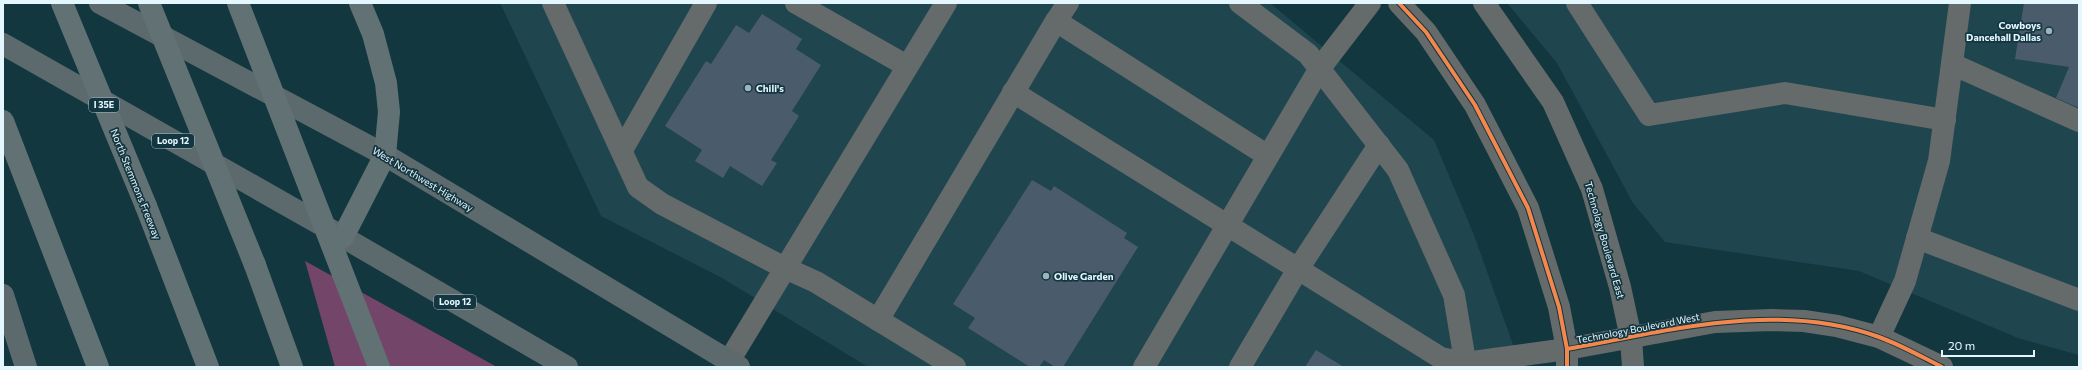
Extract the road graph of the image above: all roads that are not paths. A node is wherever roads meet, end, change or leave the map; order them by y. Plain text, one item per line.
1 (62, 3) edge
2 (100, 3) edge
3 (149, 3) edge
4 (238, 3) edge
5 (360, 3) edge
6 (553, 3) edge
7 (706, 3) edge
8 (796, 3) edge
9 (946, 3) edge
10 (1068, 3) edge
11 (1240, 3) edge
12 (1370, 3) edge
13 (1399, 3) edge
14 (1484, 3) edge
15 (1577, 3) edge
16 (1960, 3) edge
17 (1056, 21) junction
18 (3, 44) edge
19 (1952, 64) junction
20 (907, 66) junction
21 (1320, 68) junction
22 (1013, 92) junction
23 (3, 120) edge
24 (1944, 120) junction
25 (2079, 121) edge
26 (1379, 145) junction
27 (622, 150) junction
28 (386, 155) junction
29 (1268, 156) junction
30 (1228, 225) junction
31 (343, 237) junction
32 (1917, 238) junction
33 (785, 268) junction
34 (1298, 269) junction
35 (3, 295) edge
36 (2079, 300) edge
37 (878, 320) junction
38 (9, 334) edge
39 (1879, 337) junction
40 (1631, 338) junction
41 (1567, 358) edge
42 (734, 364) edge
43 (1466, 365) edge
44 (26, 367) edge
45 (98, 367) edge
46 (208, 367) edge
47 (292, 367) edge
48 (379, 367) edge
49 (567, 367) edge
50 (955, 367) edge
51 (1144, 367) edge
52 (1240, 367) edge
53 (1633, 367) edge
54 (1942, 367) edge

1 - 46 highway, North Stemmons Freeway / I 35E, bridge
2 - 28 main road, West Northwest Highway
3 - 47 highway, bridge
4 - 48 highway, bridge
5 - 28 highway
6 - 27 street
7 - 27 street
8 - 20 street
9 - 20 street
10 - 17 street
11 - 21 street
12 - 21 street
13 - 41 street
14 - 40 street, Technology Boulevard East
15 - 24 street
16 - 19 street
17 - 22 street
17 - 29 street
18 - 31 main road, Loop 12
19 - 24 street
19 - 25 street
20 - 33 street
21 - 26 street
21 - 29 street
22 - 30 street, Technology Boulevard West
22 - 37 street
23 - 45 highway
24 - 32 street
26 - 34 street
26 - 43 street
27 - 33 street
28 - 31 highway
28 - 42 main road, West Northwest Highway
29 - 30 street
30 - 34 street, Technology Boulevard West
30 - 51 street
31 - 49 main road, Loop 12
32 - 36 street
32 - 39 street
33 - 37 street
33 - 42 street
34 - 43 street, Technology Boulevard West
34 - 52 street
35 - 38 main road
37 - 50 street
38 - 44 main road
39 - 40 street, Technology Boulevard West
39 - 54 street, Technology Boulevard West
40 - 41 street, Technology Boulevard West
40 - 53 street, Technology Boulevard East
41 - 43 street, Technology Boulevard West

